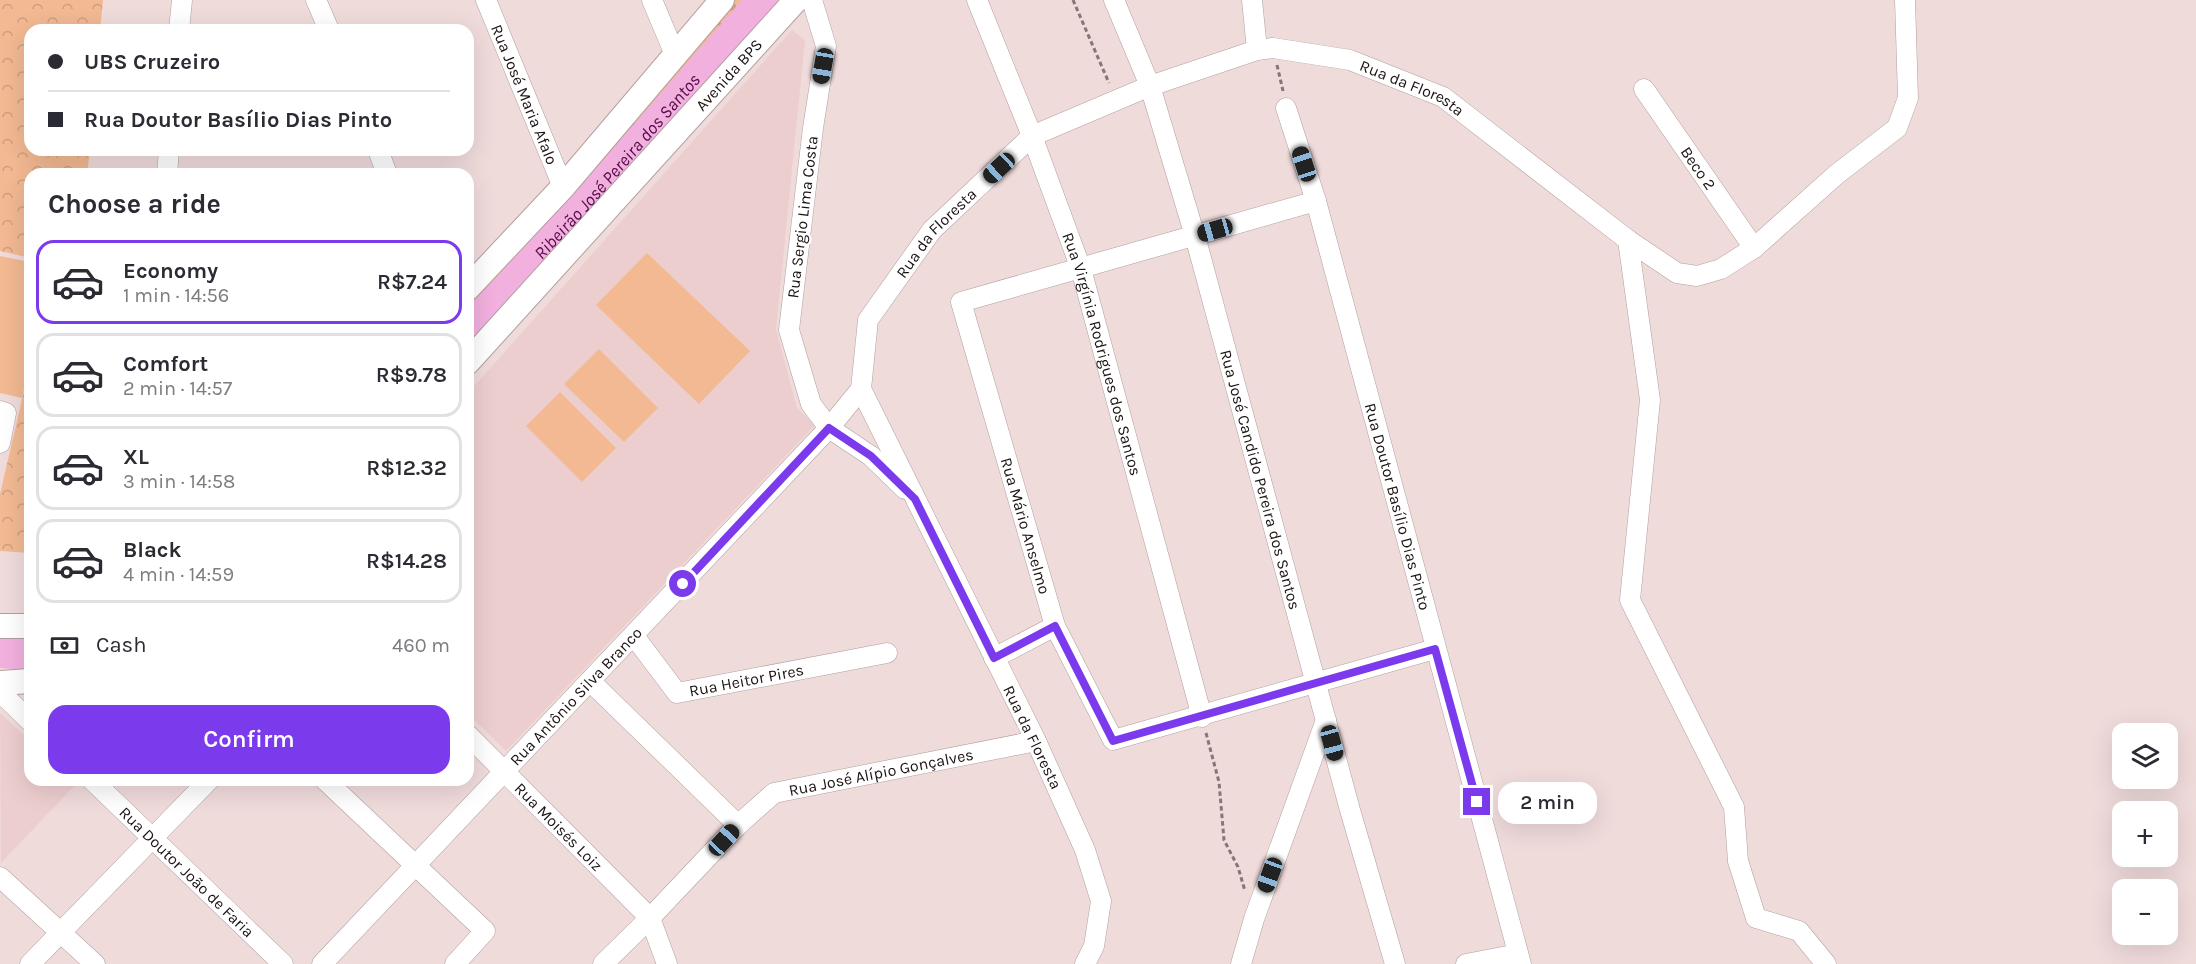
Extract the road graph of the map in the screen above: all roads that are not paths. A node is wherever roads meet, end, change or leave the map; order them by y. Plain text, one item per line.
1 (182, 0) edge
2 (316, 0) edge
3 (486, 0) edge
4 (652, 0) edge
5 (722, 0) edge
6 (796, 0) edge
7 (812, 0) edge
8 (977, 0) edge
9 (1114, 0) edge
10 (1252, 0) edge
11 (1904, 2) edge
12 (180, 24) edge
13 (326, 24) edge
14 (1265, 49) junction
15 (676, 57) junction
16 (1150, 86) junction
17 (1644, 89) dead end
18 (1286, 108) road end
19 (1032, 136) junction
20 (563, 187) junction
21 (1316, 201) junction
22 (1194, 236) junction
23 (1628, 240) junction
24 (1754, 248) junction
25 (1081, 269) junction
26 (474, 282) edge
27 (474, 355) edge
28 (861, 389) junction
29 (0, 411) edge
30 (829, 428) junction
31 (0, 443) edge
32 (915, 499) junction
33 (0, 626) edge
34 (24, 626) edge
35 (1055, 626) junction
36 (634, 636) junction
37 (1435, 649) junction
38 (887, 653) dead end
39 (994, 658) junction
40 (24, 681) edge
41 (591, 682) junction
42 (0, 683) edge
43 (1316, 683) junction
44 (0, 692) edge
45 (24, 715) edge
46 (1202, 717) junction
47 (1326, 720) junction
48 (474, 741) edge
49 (1036, 741) junction
50 (506, 771) junction
51 (98, 786) edge
52 (203, 786) edge
53 (331, 786) edge
54 (738, 825) junction
55 (152, 838) junction
56 (416, 866) junction
57 (0, 877) edge
58 (650, 918) junction
59 (60, 932) junction
60 (1520, 959) edge
61 (30, 964) edge
62 (95, 964) edge
63 (283, 964) edge
64 (322, 964) edge
65 (455, 964) edge
66 (603, 964) edge
67 (667, 964) edge
68 (1085, 964) edge
69 (1241, 964) edge
70 (1395, 964) edge
71 (1466, 964) edge
72 (1826, 964) edge

1 - 12 street
2 - 13 street
3 - 20 street, Rua José Maria Afalo
4 - 15 street
5 - 15 main road
6 - 27 main road, Avenida BPS
7 - 30 street, Rua Sergio Lima Costa
8 - 19 street, Rua Virgínia Rodrigues dos Santos
9 - 16 street, Rua José Candido Pereira dos Santos
10 - 14 street
11 - 24 street, Rua da Floresta
14 - 16 street, Rua da Floresta
14 - 23 street, Rua da Floresta
15 - 20 main road
16 - 19 street, Rua da Floresta
16 - 22 street, Rua José Candido Pereira dos Santos
17 - 24 street, Beco 2
18 - 21 street, Rua Doutor Basílio Dias Pinto
19 - 25 street, Rua Virgínia Rodrigues dos Santos
19 - 28 street, Rua da Floresta
20 - 26 main road
21 - 22 street
21 - 37 street, Rua Doutor Basílio Dias Pinto
22 - 25 street
22 - 43 street, Rua José Candido Pereira dos Santos
23 - 24 street, Rua da Floresta
23 - 72 street
25 - 35 street, Rua Mário Anselmo
25 - 46 street, Rua Virgínia Rodrigues dos Santos
28 - 30 street
28 - 32 street, Rua da Floresta
29 - 31 street
30 - 32 street, Rua Sergio Lima Costa
30 - 36 street, Rua Antônio Silva Branco
32 - 39 street, Rua da Floresta
33 - 34 main road
35 - 39 street
35 - 46 street, Rua Mário Anselmo
36 - 38 street, Rua Heitor Pires
36 - 41 street, Rua Antônio Silva Branco
37 - 43 street
37 - 60 street, Rua Doutor Basílio Dias Pinto
39 - 49 street, Rua da Floresta
40 - 42 main road
41 - 50 street, Rua Antônio Silva Branco
41 - 54 street
43 - 46 street
43 - 47 street, Rua José Candido Pereira dos Santos
44 - 45 street
47 - 69 street
47 - 70 street, Rua José Candido Pereira dos Santos
48 - 50 street, Rua Moisés Loiz
49 - 54 street, Rua José Alípio Gonçalves
49 - 68 street, Rua da Floresta
50 - 56 street, Rua Antônio Silva Branco
50 - 58 street, Rua Moisés Loiz
51 - 55 street, Rua Doutor João de Faria
52 - 55 street
53 - 56 street
54 - 58 street, Rua José Alípio Gonçalves
55 - 59 street
55 - 63 street, Rua Doutor João de Faria
56 - 64 street, Rua Antônio Silva Branco
56 - 65 street
57 - 59 street
58 - 66 street, Rua José Alípio Gonçalves
58 - 67 street
59 - 61 street
59 - 62 street
60 - 71 street

